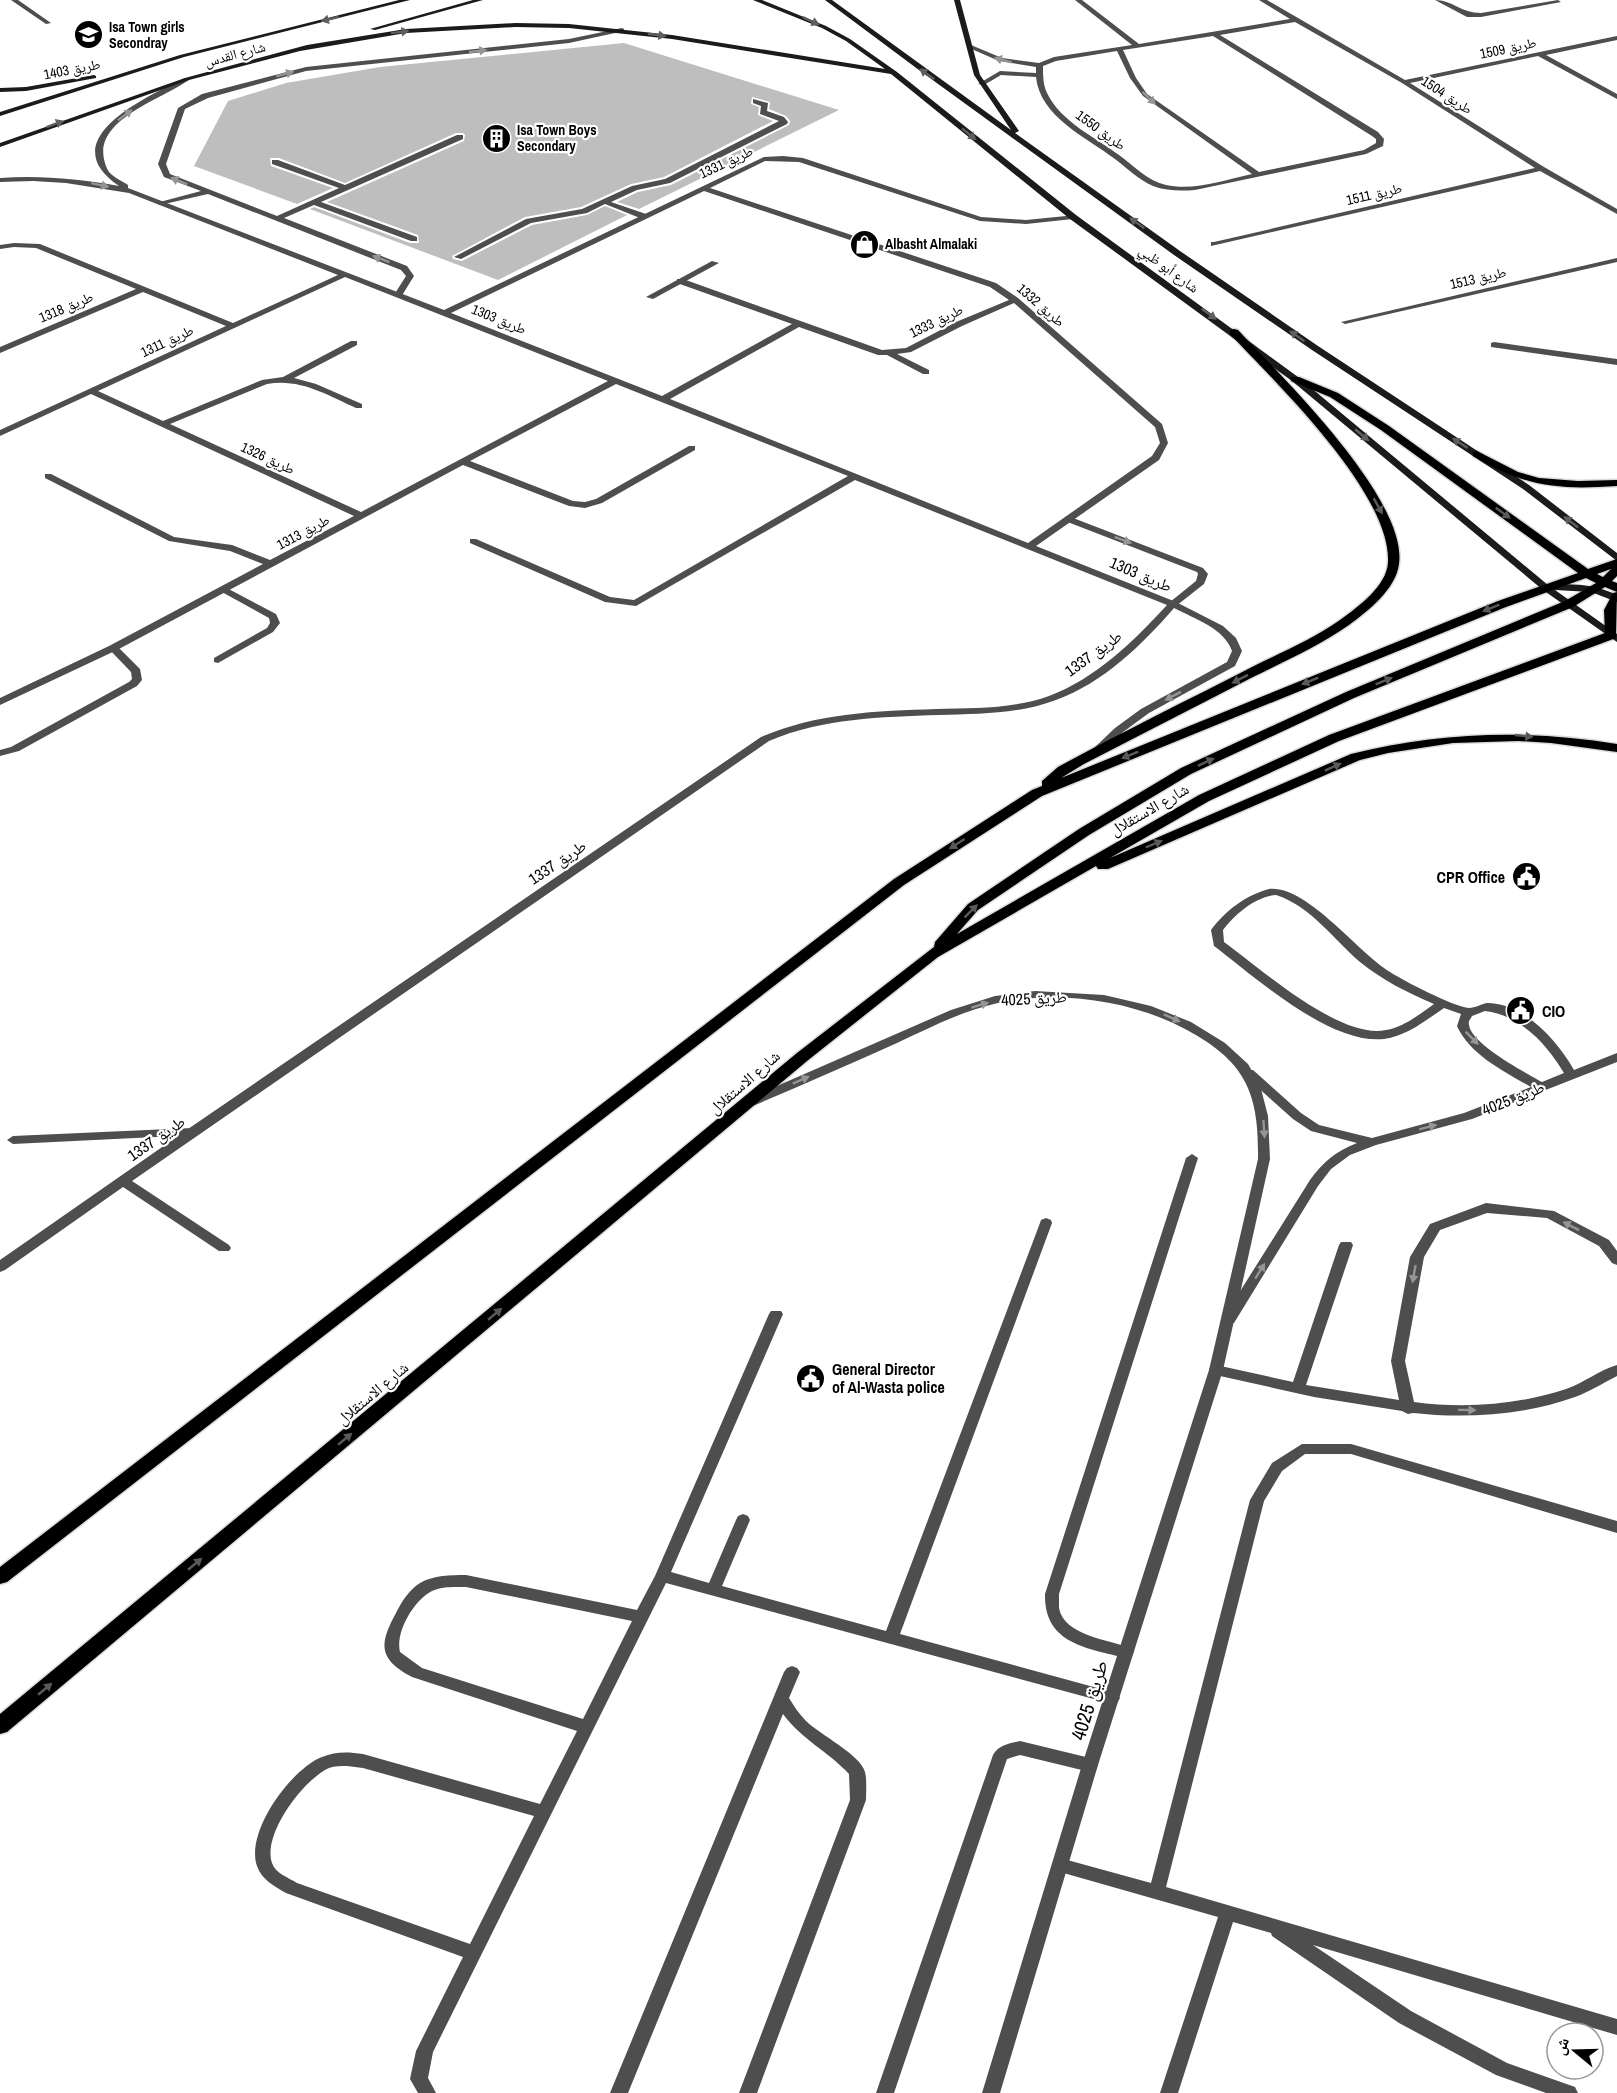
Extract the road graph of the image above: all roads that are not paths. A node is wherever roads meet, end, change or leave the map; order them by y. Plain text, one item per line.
1 (14, 0) edge
2 (386, 0) edge
3 (407, 0) edge
4 (480, 0) edge
5 (756, 0) edge
6 (828, 0) edge
7 (957, 0) edge
8 (1078, 0) edge
9 (1262, 0) edge
10 (1438, 0) edge
11 (1558, 2) dead end
12 (362, 11) junction
13 (1294, 20) junction
14 (48, 23) dead end
15 (622, 30) junction
16 (1214, 34) junction
17 (1617, 38) edge
18 (969, 46) junction
19 (1138, 46) junction
20 (1119, 48) junction
21 (301, 49) junction
22 (1539, 54) junction
23 (183, 56) junction
24 (1040, 65) junction
25 (895, 74) junction
26 (1037, 75) junction
27 (187, 79) junction
28 (1404, 82) junction
29 (982, 84) junction
30 (0, 90) edge
31 (1617, 97) edge
32 (756, 101) dead end
33 (0, 114) edge
34 (460, 137) dead end
35 (1021, 139) junction
36 (0, 145) edge
37 (275, 162) dead end
38 (1541, 169) junction
39 (1258, 175) junction
40 (0, 180) edge
41 (345, 188) junction
42 (702, 188) junction
43 (131, 191) junction
44 (206, 192) junction
45 (314, 202) junction
46 (605, 202) junction
47 (160, 203) junction
48 (1617, 212) edge
49 (643, 216) junction
50 (1073, 217) junction
51 (276, 219) junction
52 (414, 239) dead end
53 (1214, 244) dead end
54 (0, 247) edge
55 (458, 257) dead end
56 (1617, 260) edge
57 (715, 263) dead end
58 (346, 274) junction
59 (681, 281) junction
60 (142, 289) junction
61 (398, 295) junction
62 (650, 297) dead end
63 (1015, 300) junction
64 (445, 313) junction
65 (1345, 322) dead end
66 (798, 324) junction
67 (233, 326) junction
68 (1234, 332) junction
69 (354, 344) dead end
70 (1494, 345) dead end
71 (0, 350) edge
72 (891, 354) junction
73 (1617, 362) edge
74 (926, 372) dead end
75 (287, 378) junction
76 (1295, 379) junction
77 (616, 380) junction
78 (91, 391) junction
79 (663, 399) junction
80 (359, 406) dead end
81 (163, 424) junction
82 (0, 433) edge
83 (692, 448) dead end
84 (1477, 454) junction
85 (464, 462) junction
86 (48, 476) dead end
87 (855, 476) junction
88 (1617, 483) edge
89 (361, 516) junction
90 (1068, 519) junction
91 (473, 541) dead end
92 (1031, 545) junction
93 (1617, 558) edge
94 (1617, 563) edge
95 (271, 564) junction
96 (1617, 570) edge
97 (1587, 574) junction
98 (1600, 586) junction
99 (1546, 588) junction
100 (224, 590) junction
101 (1617, 595) edge
102 (1173, 604) junction
103 (1569, 604) junction
104 (1615, 636) edge
105 (113, 648) junction
106 (218, 660) dead end
107 (0, 702) edge
108 (1617, 748) edge
109 (1095, 752) junction
110 (0, 753) edge
111 (1037, 793) junction
112 (1042, 891) junction
113 (933, 954) junction
114 (1443, 1003) junction
115 (1469, 1012) junction
116 (1617, 1057) edge
117 (1249, 1073) junction
118 (1571, 1075) junction
119 (1541, 1087) junction
120 (747, 1104) junction
121 (192, 1132) junction
122 (13, 1140) dead end
123 (1372, 1142) junction
124 (1192, 1158) dead end
125 (123, 1181) junction
126 (1046, 1223) dead end
127 (1346, 1245) dead end
128 (224, 1248) dead end
129 (1617, 1260) edge
130 (0, 1268) edge
131 (776, 1314) dead end
132 (1229, 1320) junction
133 (1216, 1370) junction
134 (1617, 1371) edge
135 (1298, 1387) junction
136 (1408, 1409) junction
137 (742, 1520) dead end
138 (1617, 1527) edge
139 (662, 1576) junction
140 (0, 1577) edge
141 (714, 1588) junction
142 (641, 1617) junction
143 (891, 1637) junction
144 (1126, 1652) junction
145 (792, 1671) dead end
146 (1112, 1698) junction
147 (782, 1701) junction
148 (0, 1726) edge
149 (586, 1727) junction
150 (1090, 1765) junction
151 (543, 1812) junction
152 (1060, 1865) junction
153 (1157, 1892) junction
154 (1227, 1913) junction
155 (1266, 1924) junction
156 (472, 1953) junction
157 (1617, 2027) edge
158 (427, 2093) edge
159 (619, 2093) edge
160 (748, 2093) edge
161 (885, 2093) edge
162 (991, 2093) edge
163 (1169, 2093) edge
164 (1569, 2093) edge

1 - 14 street
2 - 12 main road
3 - 12 main road, شارع القدس
4 - 21 main road, شارع القدس
5 -> 25 main road, شارع أبو ظبي
35 -> 6 main road, شارع أبو ظبي
7 - 18 main road
8 - 19 street
9 - 13 street, طريق 1504
10 - 11 street
12 -> 23 main road, شارع القدس
13 - 16 street
13 - 28 street, طريق 1504
21 -> 15 main road
15 -> 25 main road
44 -> 15 street
16 - 19 street
16 - 39 street, طريق 1550
17 - 22 street, طريق 1509
24 -> 18 street
18 - 29 main road
19 - 20 street
20 - 24 street
20 -> 39 street
21 - 27 main road, شارع القدس
22 - 28 street, طريق 1509
22 - 31 street
23 - 30 main road, طريق 1403
23 - 33 main road, شارع القدس
24 - 26 street
25 -> 50 main road, شارع أبو ظبي
26 - 29 street
26 - 39 street, طريق 1550
36 -> 27 main road, شارع القدس
43 -> 27 street, طريق 1303
28 - 38 street, طريق 1504
29 - 35 main road
32 - 46 street
34 - 41 street
84 -> 35 main road, شارع أبو ظبي
37 - 41 street
38 - 48 street, طريق 1504
38 - 53 street, طريق 1511
40 -> 43 street, طريق 1303
41 - 45 street
42 - 49 street, طريق 1331
42 - 50 street, طريق 1331
42 - 63 street, طريق 1332
43 - 47 street, طريق 1303
44 - 47 street
44 - 51 street
45 - 51 street
45 - 52 street
46 - 49 street
46 - 55 street
47 - 58 street, طريق 1303
49 - 64 street, طريق 1331
50 -> 68 main road, شارع أبو ظبي
61 -> 51 street
54 - 60 street, طريق 1318
56 - 65 street, طريق 1513
57 - 59 street
58 - 61 street, طريق 1303
58 - 67 street, طريق 1311
59 - 62 street
59 - 66 street
60 - 67 street, طريق 1318
60 - 71 street, طريق 1318
61 - 64 street, طريق 1303
63 - 72 street, طريق 1333
63 - 90 street, طريق 1332
64 - 77 street, طريق 1303
66 - 72 street
66 - 79 street
67 - 78 street, طريق 1311
68 - 76 main road, شارع أبو ظبي
68 -> 109 main road
69 - 75 street
70 - 73 street
72 - 74 street
75 - 80 street
75 - 81 street
76 -> 97 main road
76 -> 99 main road, شارع أبو ظبي
77 - 79 street, طريق 1303
77 - 85 street, طريق 1313
78 - 81 street, طريق 1326
78 - 82 street, طريق 1311
79 - 87 street, طريق 1303
81 - 89 street, طريق 1326
83 - 85 street
84 - 88 main road
93 -> 84 main road, شارع أبو ظبي
85 - 89 street, طريق 1313
86 - 95 street
87 - 91 street
87 - 92 street, طريق 1303
89 - 95 street, طريق 1313
90 - 92 street, طريق 1332
90 -> 102 street, طريق 1337
92 - 102 street, طريق 1303
94 - 97 main road
95 - 100 street, طريق 1313
96 - 98 main road
97 - 98 main road
97 - 99 main road
98 - 99 main road
98 - 101 main road
98 - 103 main road
99 - 103 main road, شارع أبو ظبي
99 -> 111 main road
100 - 105 street, طريق 1313
100 - 106 street
101 - 104 main road
102 -> 109 street, طريق 1303
102 - 121 street, طريق 1337
103 - 104 main road, شارع أبو ظبي
113 -> 103 main road
104 - 112 main road, شارع الاستقلال
105 - 107 street, طريق 1313
105 - 110 street
112 -> 108 main road
109 - 111 main road
111 -> 140 main road
112 - 113 main road, شارع الاستقلال
113 - 120 main road, شارع الاستقلال
114 - 114 street
114 - 115 street
115 - 118 street
115 -> 119 street
116 - 118 street, طريق 4025
120 -> 117 street, طريق 4025
117 - 123 street, طريق 4025
117 -> 132 street, طريق 4025
118 - 119 street, طريق 4025
123 -> 119 street, طريق 4025
148 -> 120 main road, شارع الاستقلال
121 - 122 street
121 - 125 street, طريق 1337
132 -> 123 street, طريق 4025
124 - 144 street
125 - 128 street
125 - 130 street, طريق 1337
126 - 143 street
127 - 135 street
129 -> 136 street
131 - 139 street
132 - 133 street, طريق 4025
133 - 135 street
133 - 144 street, طريق 4025
136 -> 134 street
135 - 136 street
137 - 141 street
138 - 153 street
139 - 141 street
139 - 142 street
141 - 143 street
142 - 149 street
142 - 149 street
143 - 146 street
144 - 146 street, طريق 4025
145 - 147 street
146 - 150 street, طريق 4025
147 - 159 street
147 - 160 street
149 - 151 street
150 - 152 street, طريق 4025
150 - 161 street
151 - 156 street
151 - 156 street
152 - 153 street
152 - 162 street, طريق 4025
153 - 154 street
154 - 155 street
154 - 163 street
155 - 157 street
155 - 164 street
156 - 158 street

